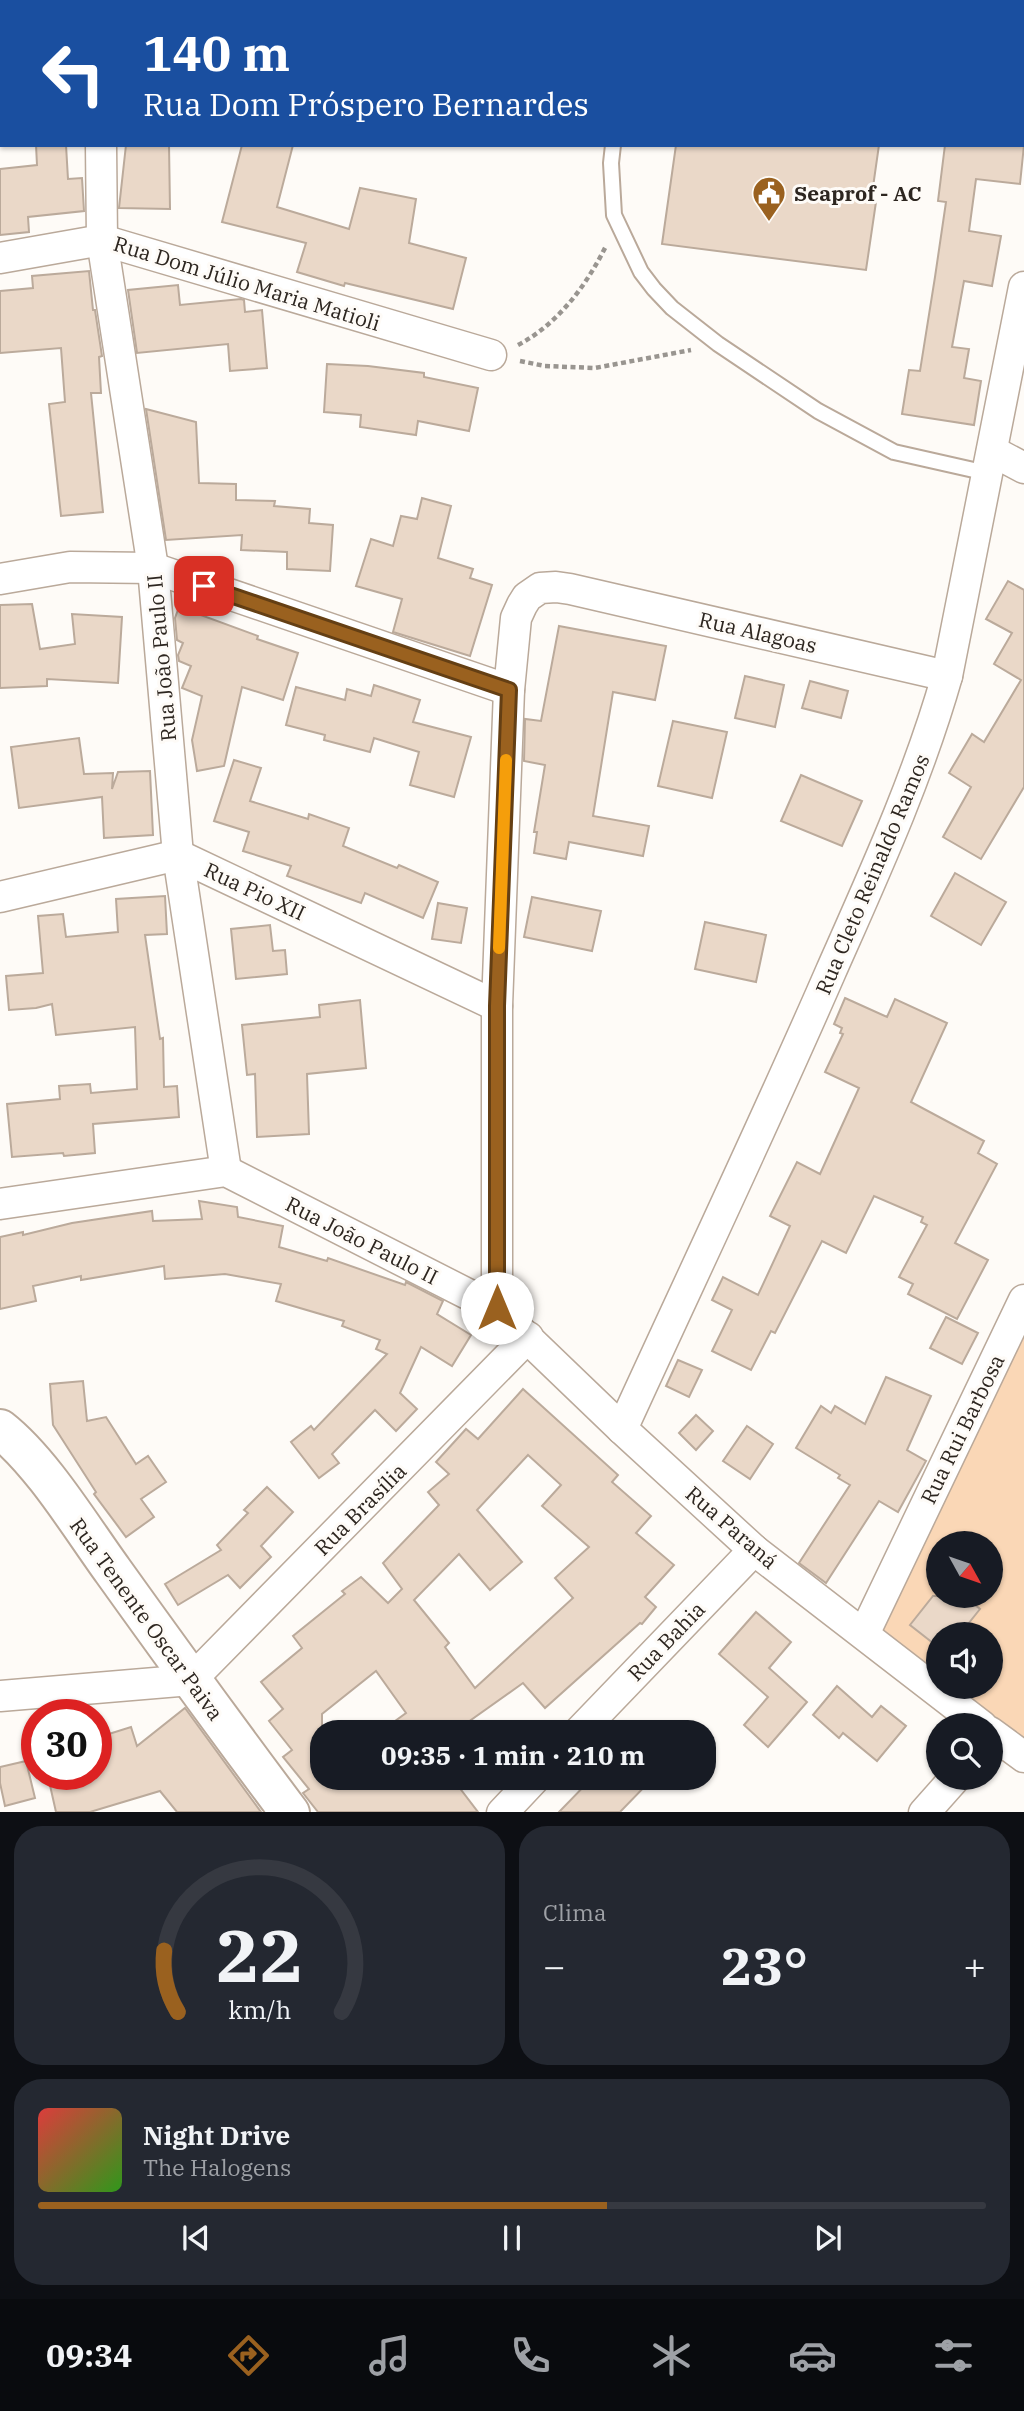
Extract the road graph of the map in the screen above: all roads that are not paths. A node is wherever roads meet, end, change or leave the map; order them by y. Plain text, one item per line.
1 (101, 147) edge
2 (613, 147) edge
3 (102, 240) junction
4 (0, 258) edge
5 (1024, 287) edge
6 (491, 355) road end
7 (989, 462) junction
8 (1024, 468) edge
9 (153, 568) junction
10 (0, 579) edge
11 (947, 676) junction
12 (509, 690) junction
13 (178, 855) junction
14 (0, 897) edge
15 (497, 1006) junction
16 (226, 1171) junction
17 (0, 1204) edge
18 (1024, 1300) edge
19 (497, 1308) junction
20 (528, 1338) junction
21 (0, 1429) edge
22 (622, 1429) junction
23 (754, 1550) junction
24 (864, 1634) junction
25 (191, 1680) junction
26 (0, 1696) edge
27 (964, 1713) edge
28 (591, 1720) edge
29 (1003, 1743) edge
30 (1024, 1757) edge
31 (523, 1790) edge
32 (945, 1790) edge
33 (290, 1812) edge
34 (502, 1812) edge
35 (924, 1812) edge

1 - 3 street, Rua João Paulo II
2 - 7 lane
3 - 4 street, Rua Dom Júlio Maria Matioli
3 - 6 street, Rua Dom Júlio Maria Matioli
3 - 9 street, Rua João Paulo II
5 - 7 street, Rua Cleto Reinaldo Ramos
7 - 8 street
7 - 11 street, Rua Cleto Reinaldo Ramos
9 - 10 street
9 - 12 street
9 - 13 street, Rua João Paulo II
11 - 12 street, Rua Alagoas
11 - 22 street, Rua Cleto Reinaldo Ramos
12 - 15 street, Rua Alagoas
13 - 14 street, Rua Pio XII
13 - 15 street, Rua Pio XII
13 - 16 street, Rua João Paulo II
15 - 19 street, Rua Alagoas
16 - 17 street
16 - 19 street, Rua João Paulo II
18 - 24 street, Rua Rui Barbosa
19 - 20 street, Rua Paraná
20 - 22 street, Rua Paraná
20 - 25 street, Rua Brasília
21 - 25 street, Rua Tenente Oscar Paiva
22 - 23 street, Rua Paraná
23 - 24 street, Rua Paraná
23 - 28 street, Rua Bahia
24 - 27 street, Rua Paraná
25 - 26 street
25 - 33 street, Rua Tenente Oscar Paiva
29 - 30 street, Rua Paraná
31 - 34 street
32 - 35 street

